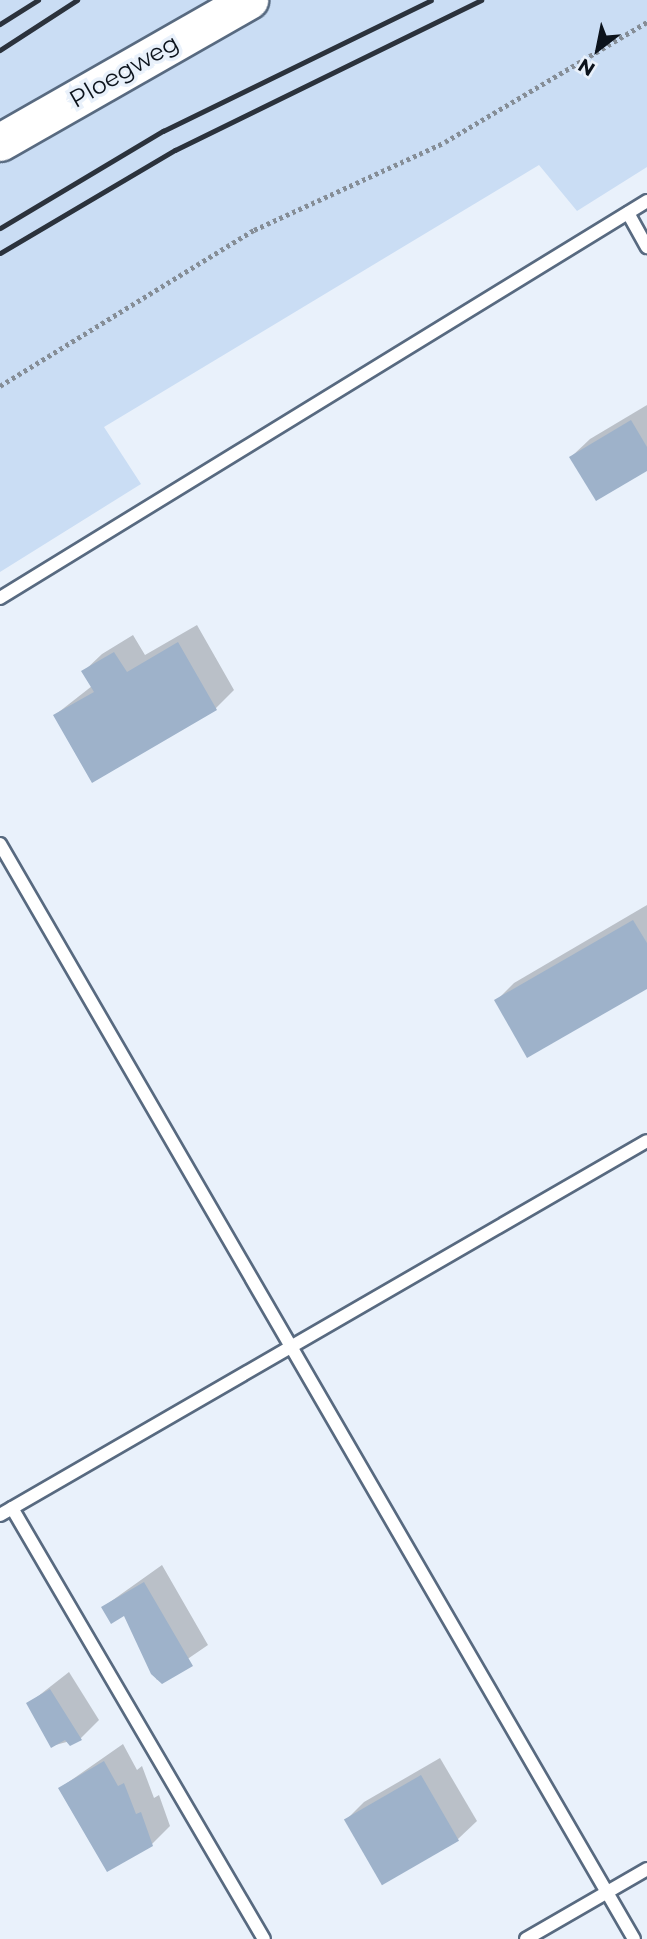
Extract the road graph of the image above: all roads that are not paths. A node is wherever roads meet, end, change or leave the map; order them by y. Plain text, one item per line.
1 (249, 0) edge
2 (0, 142) edge
3 (647, 201) edge
4 (628, 213) junction
5 (647, 247) edge
6 (0, 598) edge
7 (0, 844) edge
8 (647, 1141) edge
9 (289, 1348) junction
10 (12, 1508) junction
11 (0, 1515) edge
12 (647, 1869) edge
13 (606, 1892) junction
14 (264, 1939) edge
15 (526, 1939) edge
16 (634, 1939) edge

1 - 2 street, Ploegweg
3 - 4 lane
4 - 5 lane
4 - 6 lane
7 - 9 lane
8 - 9 lane
9 - 10 lane
9 - 13 lane
10 - 11 lane
10 - 14 lane
12 - 13 lane
13 - 15 lane
13 - 16 lane

